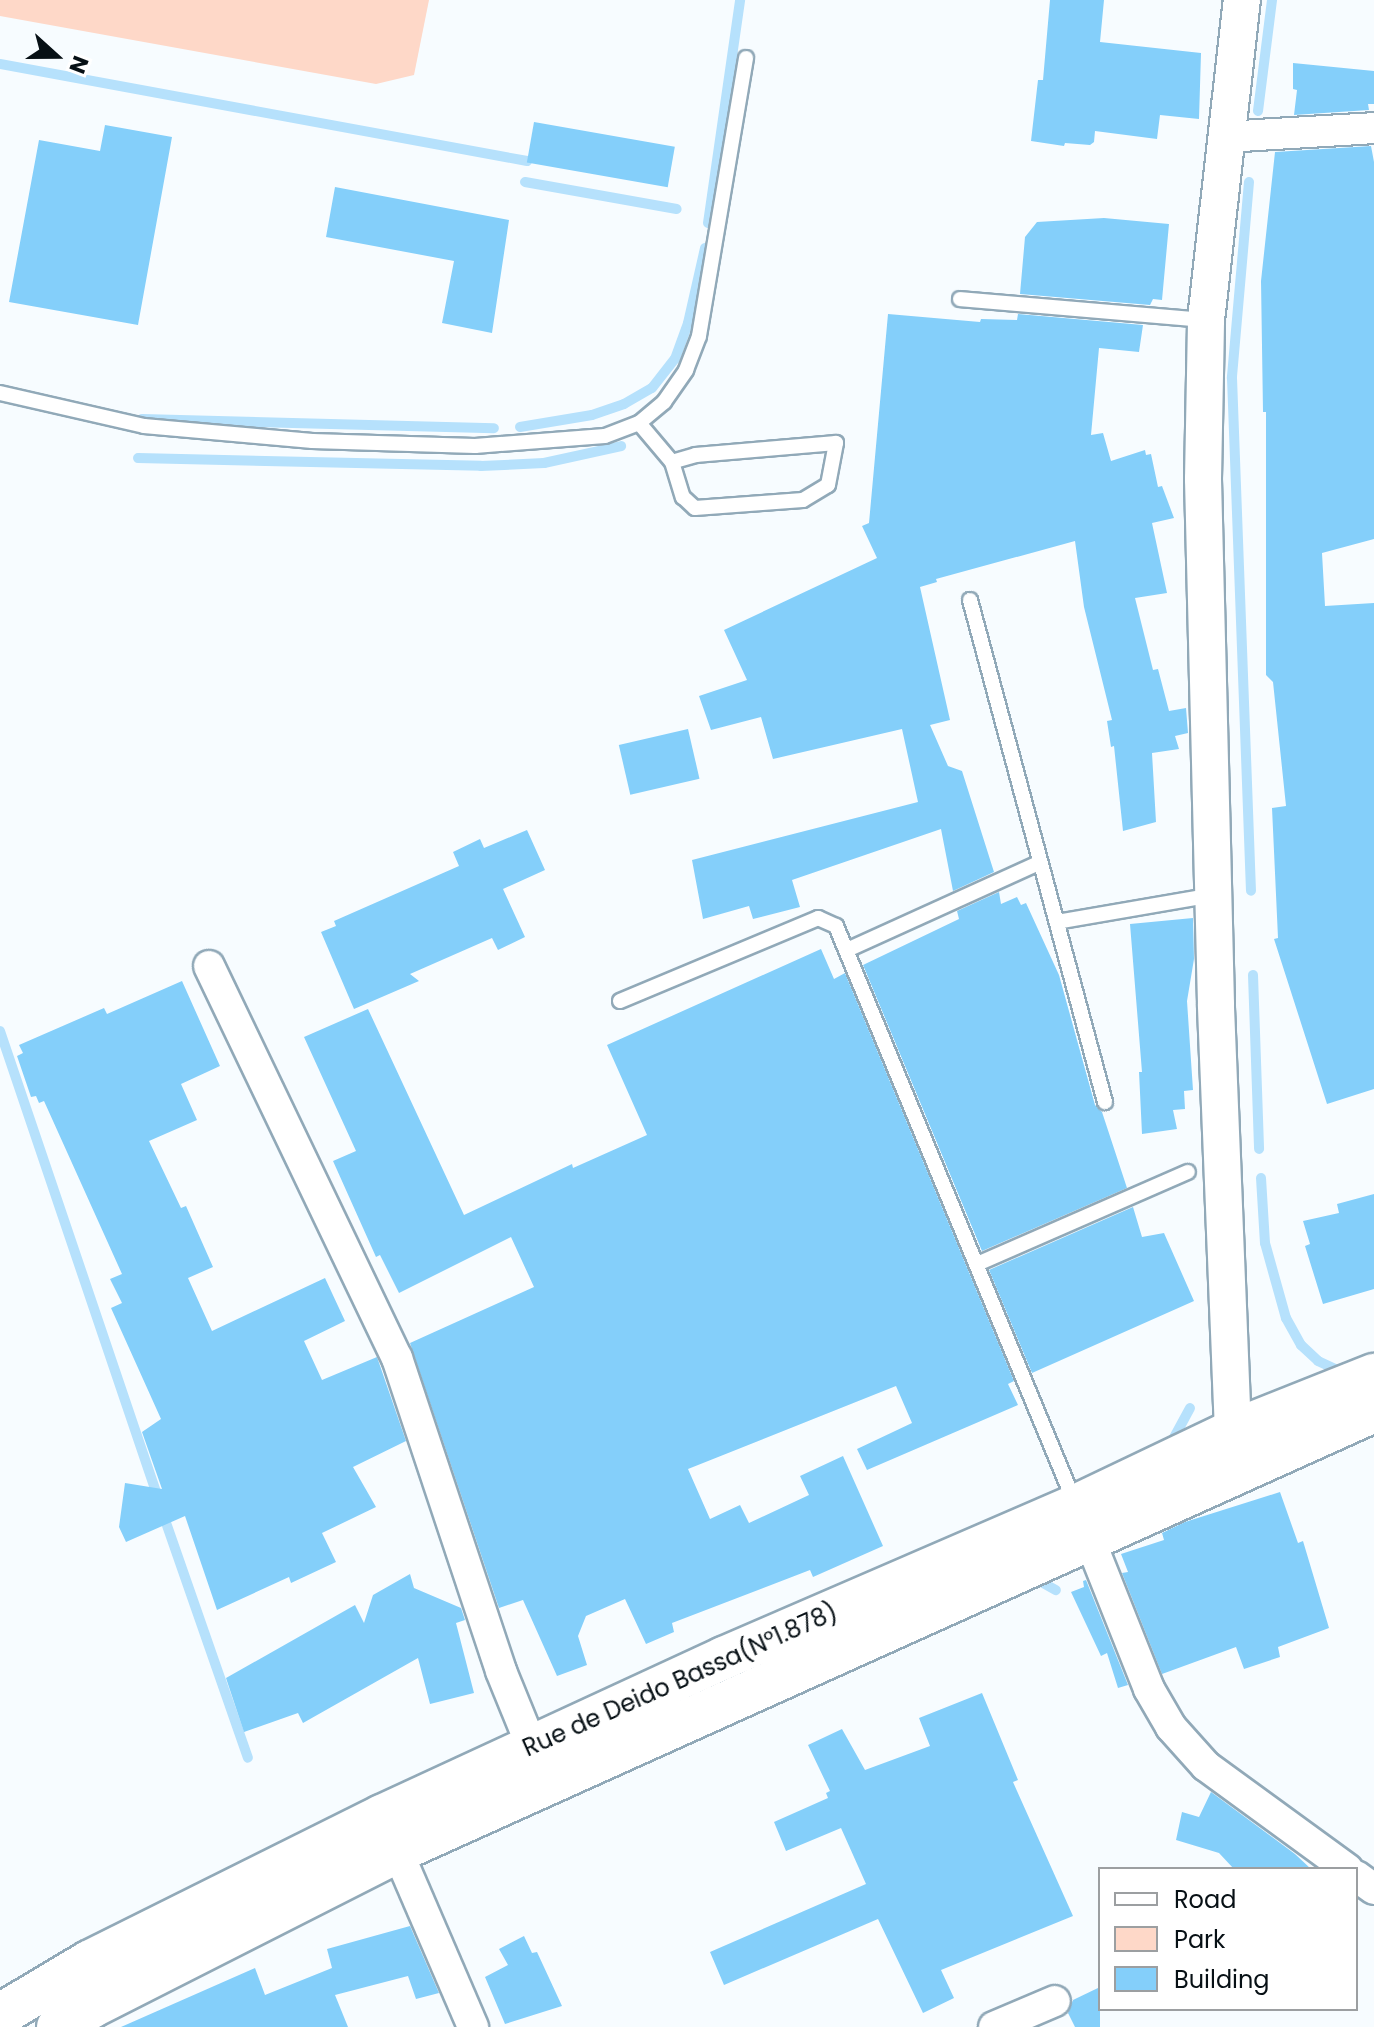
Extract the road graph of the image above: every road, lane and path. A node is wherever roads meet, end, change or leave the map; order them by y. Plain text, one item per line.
1 (1242, 0) edge
2 (746, 58) dead end
3 (1374, 128) edge
4 (1224, 137) junction
5 (960, 299) dead end
6 (1206, 320) junction
7 (0, 393) edge
8 (639, 423) junction
9 (672, 462) junction
10 (970, 600) dead end
11 (1039, 863) junction
12 (1213, 895) junction
13 (1057, 922) junction
14 (847, 950) junction
15 (209, 966) dead end
16 (620, 1001) dead end
17 (1105, 1102) dead end
18 (1188, 1172) dead end
19 (977, 1264) junction
20 (1374, 1375) edge
21 (1374, 1411) edge
22 (1239, 1448) junction
23 (1083, 1523) junction
24 (532, 1747) junction
25 (390, 1834) junction
26 (1344, 1867) edge
27 (1055, 2001) dead end
28 (0, 2015) edge
29 (81, 2020) edge
30 (473, 2027) edge
31 (994, 2027) edge

1 - 4 street
2 - 8 lane
3 - 4 street
4 - 6 street
5 - 6 lane
6 - 12 street
7 - 8 lane
8 - 9 lane
9 - 9 lane
10 - 11 lane
11 - 13 lane
11 - 14 lane
12 - 13 lane
12 - 22 street
13 - 17 lane
14 - 16 lane
14 - 19 lane
15 - 24 street
18 - 19 lane
19 - 23 lane
20 - 22 main road, Rue de Deido Bassa(N°1.878)
21 - 22 main road
22 - 23 main road, Rue de Deido Bassa(N°1.878)
23 - 24 main road, Rue de Deido Bassa(N°1.878)
23 - 25 main road
23 - 26 street
24 - 25 main road, Rue de Deido Bassa(N°1.878)
25 - 28 main road, Rue de Deido Bassa(N°1.878)
25 - 29 main road
25 - 30 street
27 - 31 street

